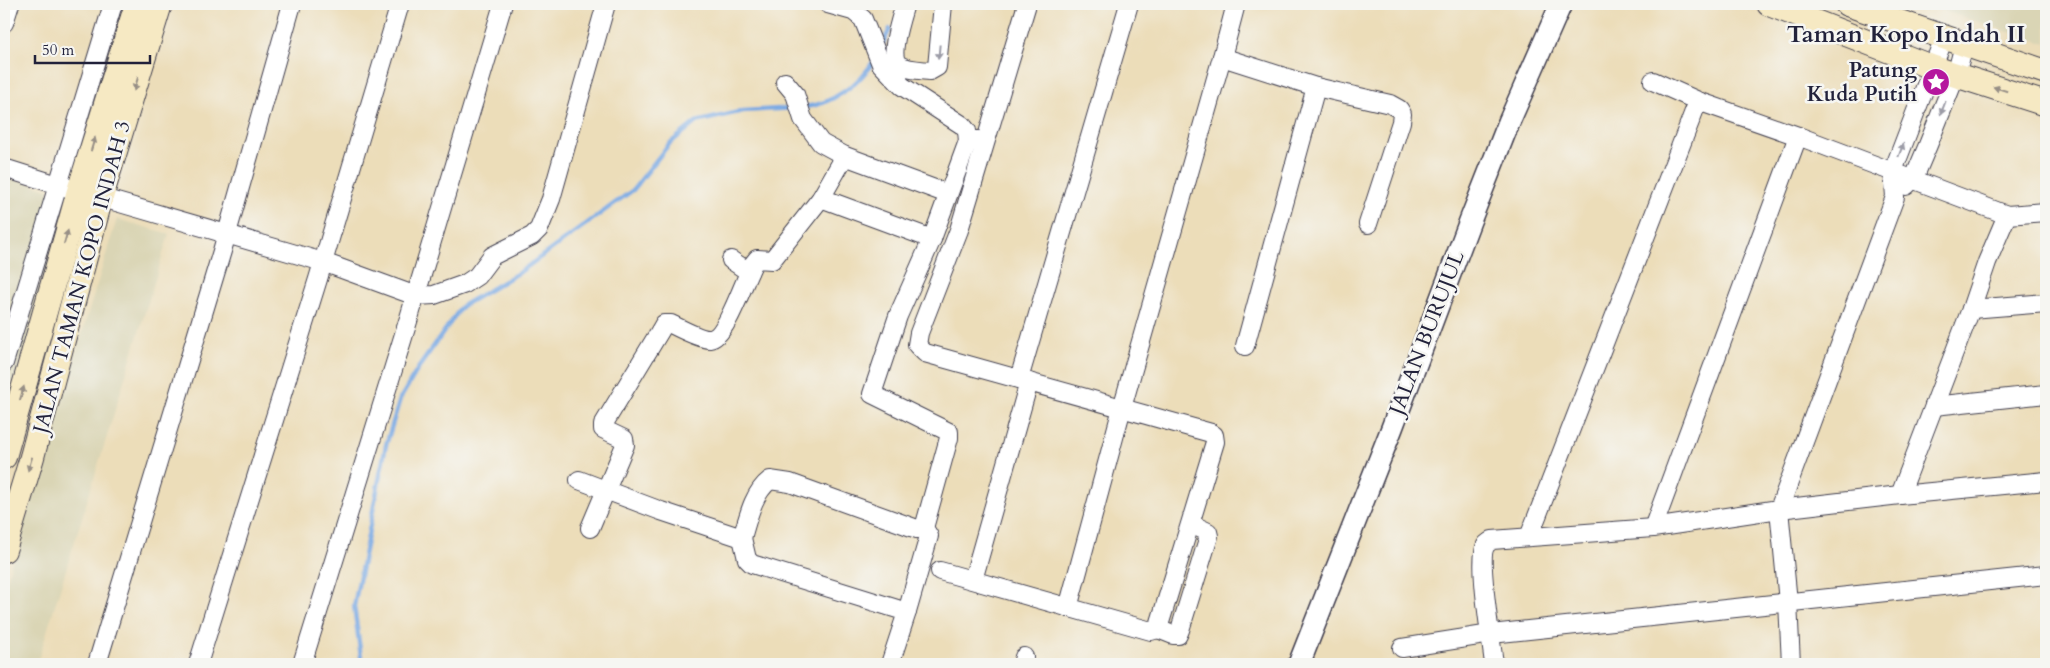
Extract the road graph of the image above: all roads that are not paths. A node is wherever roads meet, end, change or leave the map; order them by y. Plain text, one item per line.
1 (10, 4) edge
2 (114, 4) edge
3 (137, 4) edge
4 (160, 4) edge
5 (292, 4) edge
6 (400, 4) edge
7 (503, 4) edge
8 (606, 4) edge
9 (828, 4) edge
10 (905, 4) edge
11 (943, 4) edge
12 (1027, 4) edge
13 (1129, 4) edge
14 (1236, 4) edge
15 (1561, 4) edge
16 (1769, 4) edge
17 (1847, 4) edge
18 (4, 23) edge
19 (1954, 41) junction
20 (1222, 57) junction
21 (1931, 67) junction
22 (2046, 72) edge
23 (1956, 75) junction
24 (1653, 81) dead end
25 (785, 82) dead end
26 (1316, 87) junction
27 (1698, 101) junction
28 (2046, 104) edge
29 (1798, 136) junction
30 (988, 139) junction
31 (968, 141) junction
32 (845, 156) junction
33 (4, 168) edge
34 (1893, 171) junction
35 (1914, 178) junction
36 (68, 188) junction
37 (948, 194) junction
38 (101, 197) junction
39 (1895, 197) junction
40 (822, 198) junction
41 (2046, 212) edge
42 (2007, 215) junction
43 (1368, 224) dead end
44 (227, 234) junction
45 (932, 239) junction
46 (731, 260) dead end
47 (322, 262) junction
48 (749, 272) junction
49 (416, 296) junction
50 (2046, 303) edge
51 (1971, 310) junction
52 (1245, 346) dead end
53 (4, 363) edge
54 (1024, 381) junction
55 (2046, 394) edge
56 (1934, 406) junction
57 (1122, 408) junction
58 (4, 457) edge
59 (579, 480) dead end
60 (2046, 481) edge
61 (605, 490) junction
62 (1900, 495) junction
63 (1779, 509) junction
64 (590, 528) dead end
65 (924, 528) junction
66 (1653, 528) junction
67 (1529, 537) junction
68 (742, 538) junction
69 (4, 550) edge
70 (940, 571) dead end
71 (2046, 574) edge
72 (973, 580) junction
73 (1788, 602) junction
74 (1068, 608) junction
75 (907, 612) junction
76 (1491, 634) junction
77 (1402, 648) dead end
78 (97, 664) edge
79 (198, 664) edge
80 (302, 664) edge
81 (890, 664) edge
82 (1299, 664) edge
83 (1494, 664) edge
84 (1791, 664) edge

1 - 18 street
2 - 36 street
36 -> 3 main road, JALAN TAMAN KOPO INDAH 3
4 -> 38 main road, JALAN TAMAN KOPO INDAH 3
5 - 44 street
6 - 47 street
7 - 49 street
8 - 49 street
9 - 31 street
11 -> 10 street
12 - 30 street
13 - 54 street
14 - 20 street
15 - 82 street, JALAN BURUJUL
16 - 21 main road
17 - 19 main road
19 - 21 street
19 - 22 main road
19 - 23 street
20 - 26 street
20 - 57 street
21 - 23 main road
34 -> 21 street
28 -> 23 main road
23 -> 35 street
24 - 27 street
25 - 32 street
26 - 43 street
26 - 52 street
27 - 29 street
27 - 67 street
29 - 34 street
29 - 66 street
30 - 31 street
30 - 54 street
31 - 37 street
32 - 37 street
32 - 40 street
33 - 36 street
34 - 35 street
34 - 39 street
35 - 39 street
35 - 42 street
36 - 38 street
36 - 53 street
58 -> 36 main road, JALAN TAMAN KOPO INDAH 3
37 - 45 street
38 - 44 street
38 -> 69 main road, JALAN TAMAN KOPO INDAH 3
39 - 63 street
40 - 45 street
40 - 48 street
41 - 42 street
42 - 51 street
44 - 47 street
44 - 78 street
45 - 65 street
46 - 48 street
47 - 49 street
47 - 79 street
48 - 61 street
49 - 80 street
50 - 51 street
51 - 56 street
54 - 57 street
54 - 72 street
55 - 56 street
56 - 62 street
57 - 74 street
57 - 74 street
59 - 61 street
60 - 62 street
61 - 64 street
61 - 68 street
62 - 63 street
63 - 66 street
63 - 73 street
65 - 68 street
65 - 75 street
66 - 67 street
67 - 76 street
68 - 75 street
70 - 72 street
71 - 73 street
72 - 74 street
73 - 76 street
73 - 84 street
75 - 81 street
76 - 77 street
76 - 83 street

